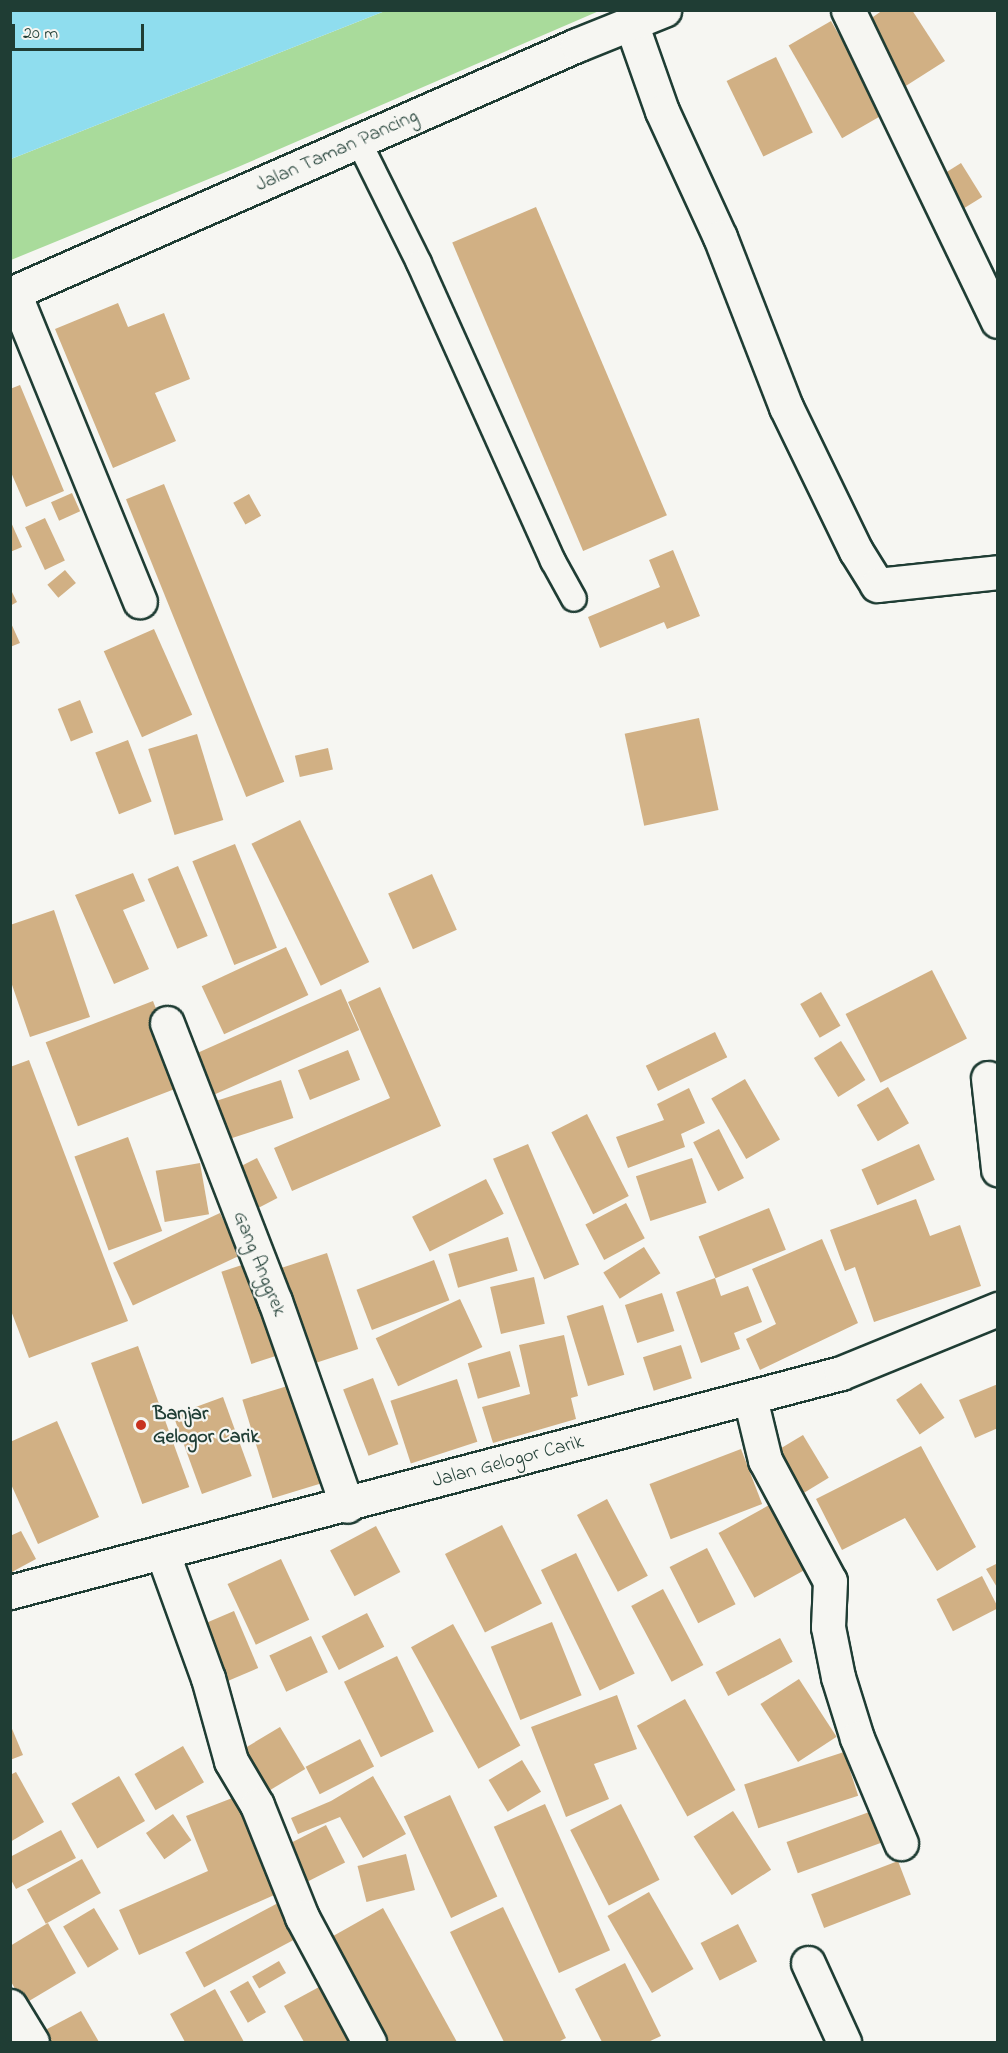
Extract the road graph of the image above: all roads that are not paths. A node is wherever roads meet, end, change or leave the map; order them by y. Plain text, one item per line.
1 (664, 10) edge
2 (848, 10) edge
3 (632, 24) junction
4 (359, 142) junction
5 (12, 293) edge
6 (998, 321) edge
7 (998, 572) edge
8 (574, 599) dead end
9 (140, 601) dead end
10 (167, 1023) dead end
11 (988, 1078) dead end
12 (998, 1169) edge
13 (998, 1309) edge
14 (750, 1398) junction
15 (347, 1506) junction
16 (163, 1554) junction
17 (10, 1593) edge
18 (901, 1843) dead end
19 (808, 1963) dead end
20 (10, 2006) edge
21 (32, 2043) edge
22 (369, 2043) edge
23 (844, 2043) edge

1 - 3 street, Jalan Taman Pancing
2 - 6 street
3 - 4 street, Jalan Taman Pancing
3 - 7 street
4 - 5 street, Jalan Taman Pancing
4 - 8 lane
5 - 9 street
10 - 15 street, Gang Anggrek
11 - 12 street
13 - 14 street, Jalan Gelogor Carik
14 - 15 street, Jalan Gelogor Carik
14 - 18 street
15 - 16 street, Jalan Gelogor Carik
16 - 17 street, Jalan Gelogor Carik
16 - 22 street
19 - 23 street
20 - 21 street

